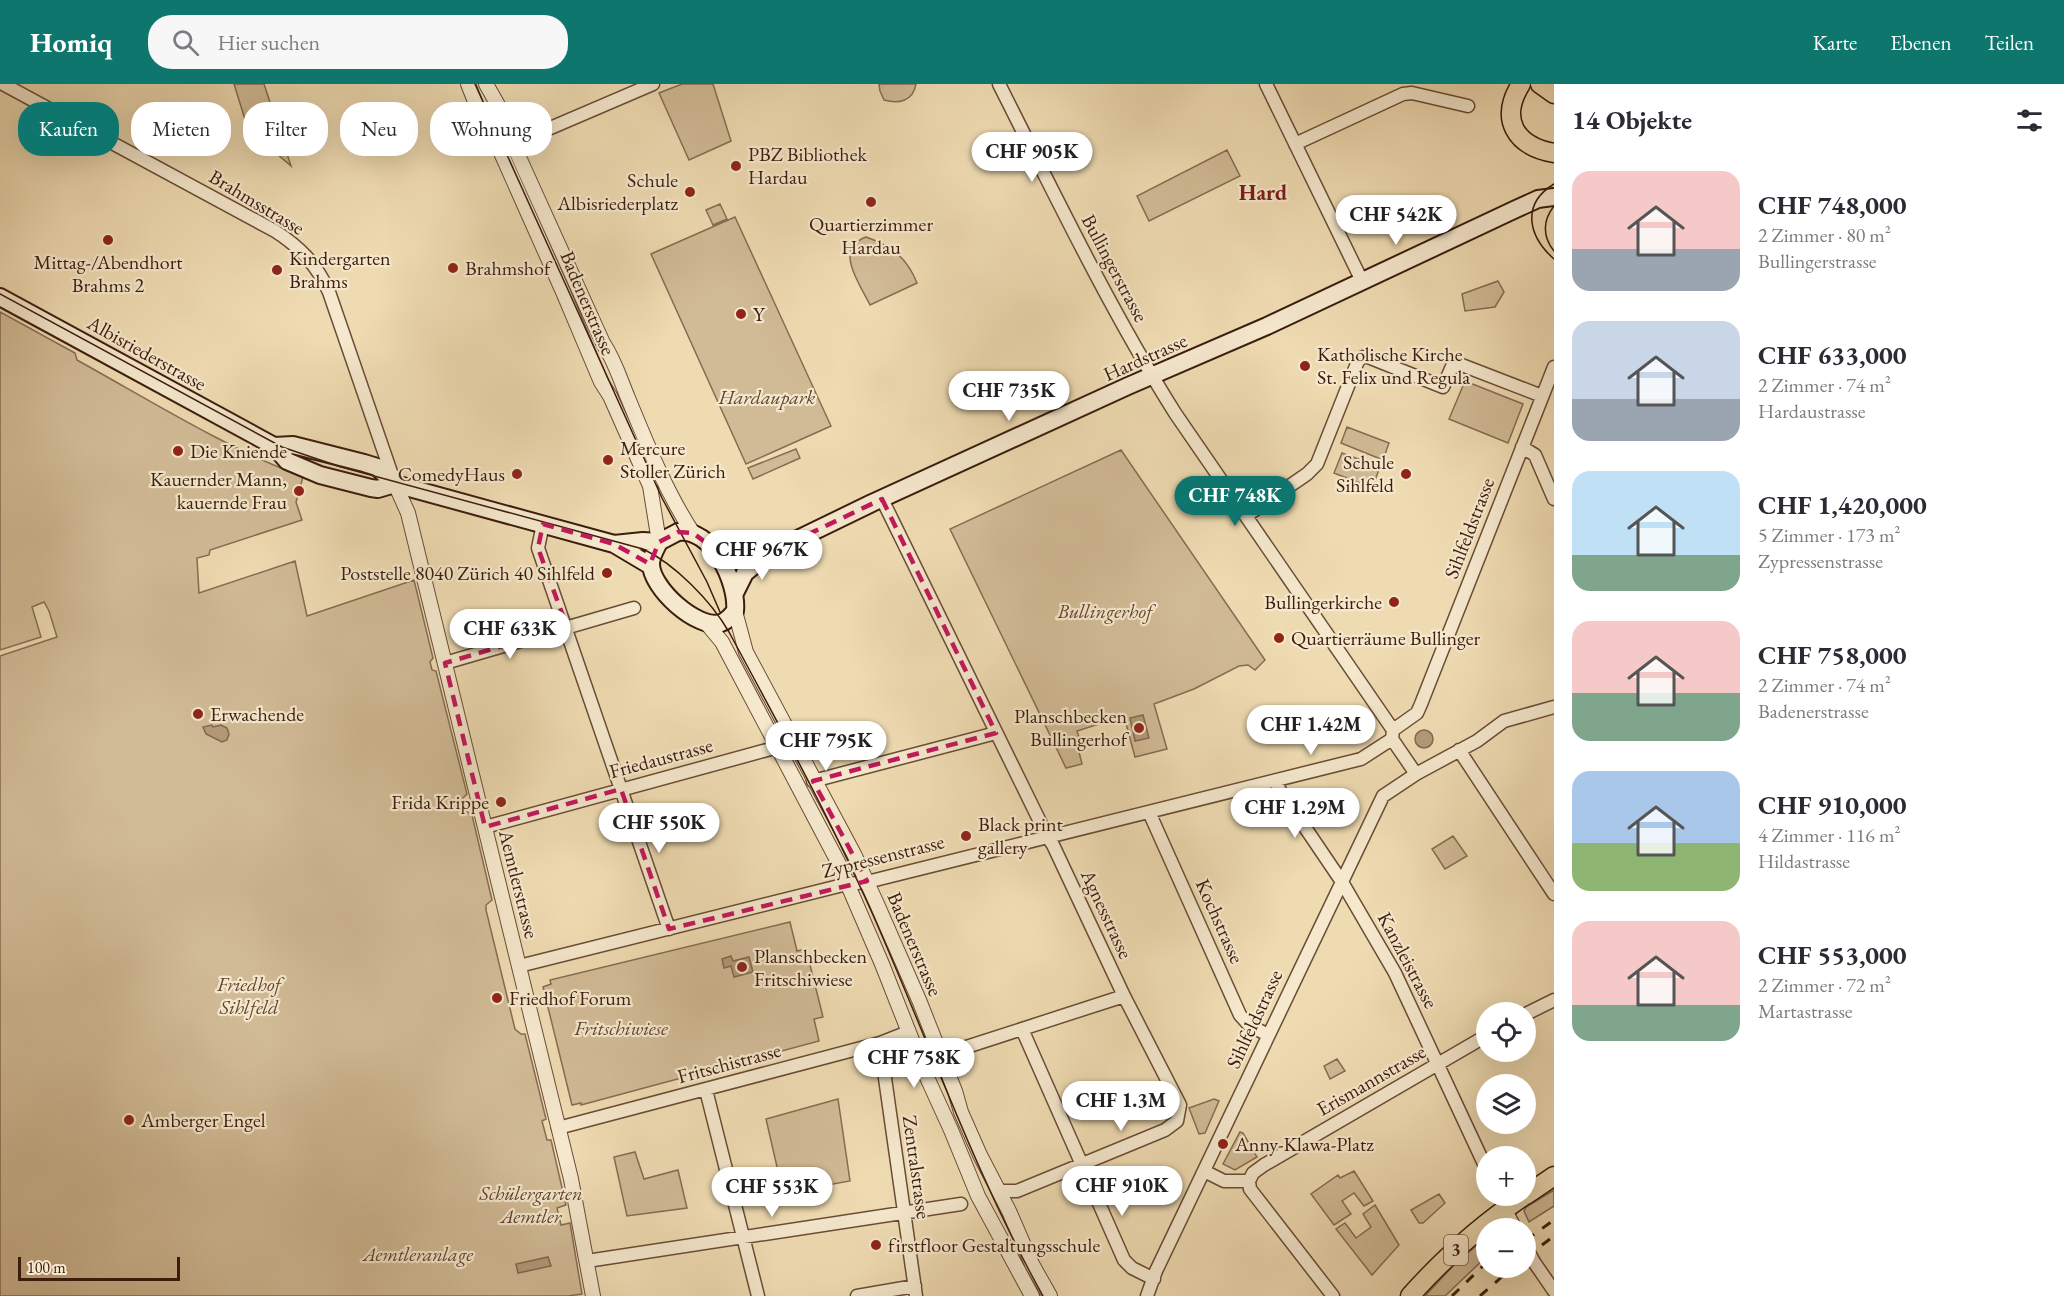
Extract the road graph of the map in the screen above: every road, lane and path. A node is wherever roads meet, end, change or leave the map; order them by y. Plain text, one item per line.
1 (3, 84) edge
2 (468, 84) edge
3 (486, 84) edge
4 (653, 84) edge
5 (999, 84) edge
6 (1266, 84) edge
7 (1521, 84) edge
8 (1540, 84) edge
9 (1554, 94) edge
10 (496, 102) edge
11 (1468, 106) dead end
12 (552, 127) edge
13 (1295, 144) junction
14 (1554, 153) edge
15 (518, 156) edge
16 (1549, 194) edge
17 (1362, 281) junction
18 (0, 297) edge
19 (1554, 367) edge
20 (1152, 376) junction
21 (1542, 396) junction
22 (274, 446) junction
23 (1522, 447) junction
24 (395, 484) junction
25 (882, 498) junction
26 (1554, 499) edge
27 (1246, 516) junction
28 (543, 524) junction
29 (693, 533) junction
30 (659, 542) junction
31 (614, 544) junction
32 (709, 545) junction
33 (769, 553) junction
34 (651, 566) junction
35 (735, 593) junction
36 (634, 608) dead end
37 (735, 611) junction
38 (707, 624) junction
39 (567, 627) junction
40 (445, 663) junction
41 (1422, 704) joint
42 (1554, 707) edge
43 (996, 733) junction
44 (1393, 735) junction
45 (778, 747) junction
46 (1459, 750) junction
47 (1416, 774) junction
48 (1276, 780) junction
49 (813, 781) junction
50 (621, 789) junction
51 (1149, 812) junction
52 (485, 827) junction
53 (1047, 836) junction
54 (867, 881) junction
55 (1342, 882) junction
56 (848, 884) junction
57 (1554, 894) edge
58 (669, 929) junction
59 (519, 966) junction
60 (1124, 996) junction
61 (1554, 1000) edge
62 (1536, 1009) edge
63 (1022, 1029) junction
64 (908, 1032) junction
65 (1268, 1035) junction
66 (1476, 1042) edge
67 (880, 1043) junction
68 (938, 1050) junction
69 (1438, 1063) junction
70 (706, 1090) junction
71 (558, 1128) junction
72 (1476, 1146) edge
73 (1082, 1164) junction
74 (1204, 1172) junction
75 (1554, 1176) edge
76 (1249, 1181) junction
77 (1536, 1188) edge
78 (999, 1191) junction
79 (961, 1204) dead end
80 (1498, 1206) edge
81 (904, 1213) junction
82 (743, 1238) junction
83 (587, 1261) junction
84 (1536, 1266) edge
85 (1154, 1279) junction
86 (1553, 1287) edge
87 (915, 1291) edge
88 (593, 1296) edge
89 (758, 1296) edge
90 (857, 1296) edge
91 (1032, 1296) edge
92 (1050, 1296) edge
93 (1147, 1296) edge
94 (1333, 1296) edge
95 (1410, 1296) edge

1 - 24 street, Brahmsstrasse
2 - 30 street, Badenerstrasse
3 - 10 street, Badenerstrasse
4 - 12 street
5 - 20 street, Bullingerstrasse
6 - 13 street
7 - 14 main road
8 - 9 main road
11 - 13 street
13 - 17 street
15 - 29 street, Badenerstrasse
16 - 17 main road, Hardstrasse
17 - 20 main road, Hardstrasse
18 - 22 main road, Albisriederstrasse
19 - 21 street, Sihlfeldstrasse
20 - 25 main road, Hardstrasse
20 - 27 street, Bullingerstrasse
21 - 23 street, Sihlfeldstrasse
21 - 27 street
22 - 24 main road, Albisriederstrasse
22 - 24 main road, Albisriederstrasse
23 - 26 street
23 - 41 street, Sihlfeldstrasse
24 - 28 main road, Albisriederstrasse
24 - 40 street, Aemtlerstrasse
25 - 33 main road, Hardstrasse
25 - 43 street, Agnesstrasse
27 - 44 street, Bullingerstrasse
28 - 31 main road, Albisriederstrasse
28 - 39 street
29 - 30 main road
29 - 32 main road
30 - 31 main road, Albisriederstrasse
30 - 34 main road
31 - 34 main road, Albisriederstrasse
32 - 33 main road, Hardstrasse
32 - 35 main road
33 - 35 main road, Hardstrasse
34 - 38 main road
35 - 37 main road
36 - 39 street
37 - 38 main road
37 - 49 street, Badenerstrasse
38 - 45 street, Badenerstrasse
39 - 40 street
39 - 50 street
40 - 52 street, Aemtlerstrasse
41 - 44 street, Zypressenstrasse
42 - 46 street
43 - 49 street
43 - 53 street, Agnesstrasse
44 - 47 street, Bullingerstrasse
44 - 48 street, Zypressenstrasse
45 - 50 street, Friedaustrasse
45 - 56 street, Badenerstrasse
46 - 47 street, Sihlfeldstrasse
46 - 57 street
47 - 55 street, Sihlfeldstrasse
48 - 51 street, Zypressenstrasse
48 - 55 street, Kanzleistrasse
49 - 54 street, Badenerstrasse
50 - 52 street, Friedaustrasse
50 - 58 street
51 - 53 street, Zypressenstrasse
51 - 65 street, Kochstrasse
52 - 59 street, Aemtlerstrasse
53 - 54 street, Zypressenstrasse
53 - 60 street, Agnesstrasse
54 - 56 street, Zypressenstrasse
54 - 68 street, Badenerstrasse
55 - 65 street, Sihlfeldstrasse
55 - 69 street, Kanzleistrasse
56 - 58 street, Zypressenstrasse
56 - 64 street, Badenerstrasse
58 - 59 street, Zypressenstrasse
59 - 71 street, Aemtlerstrasse
60 - 63 street
60 - 73 street, Agnesstrasse
61 - 62 street
63 - 68 street
63 - 73 street
64 - 67 street, Fritschistrasse
64 - 91 street, Badenerstrasse
65 - 74 street, Sihlfeldstrasse
66 - 69 street, Erismannstrasse
67 - 70 street, Fritschistrasse
67 - 81 street, Zentralstrasse
68 - 78 street, Badenerstrasse
69 - 72 street, Kanzleistrasse
69 - 76 street, Erismannstrasse
70 - 71 street, Fritschistrasse
70 - 82 street
71 - 83 street, Aemtlerstrasse
73 - 78 street
73 - 85 street
74 - 76 street
74 - 85 street, Sihlfeldstrasse
75 - 77 main road, 3
76 - 94 street
78 - 92 street, Badenerstrasse
79 - 81 street
80 - 95 main road, 3
81 - 82 street
81 - 87 street, Zentralstrasse
82 - 83 street
82 - 89 street
83 - 88 street, Aemtlerstrasse
84 - 86 street, bridge
85 - 93 street, Sihlfeldstrasse
87 - 90 street

